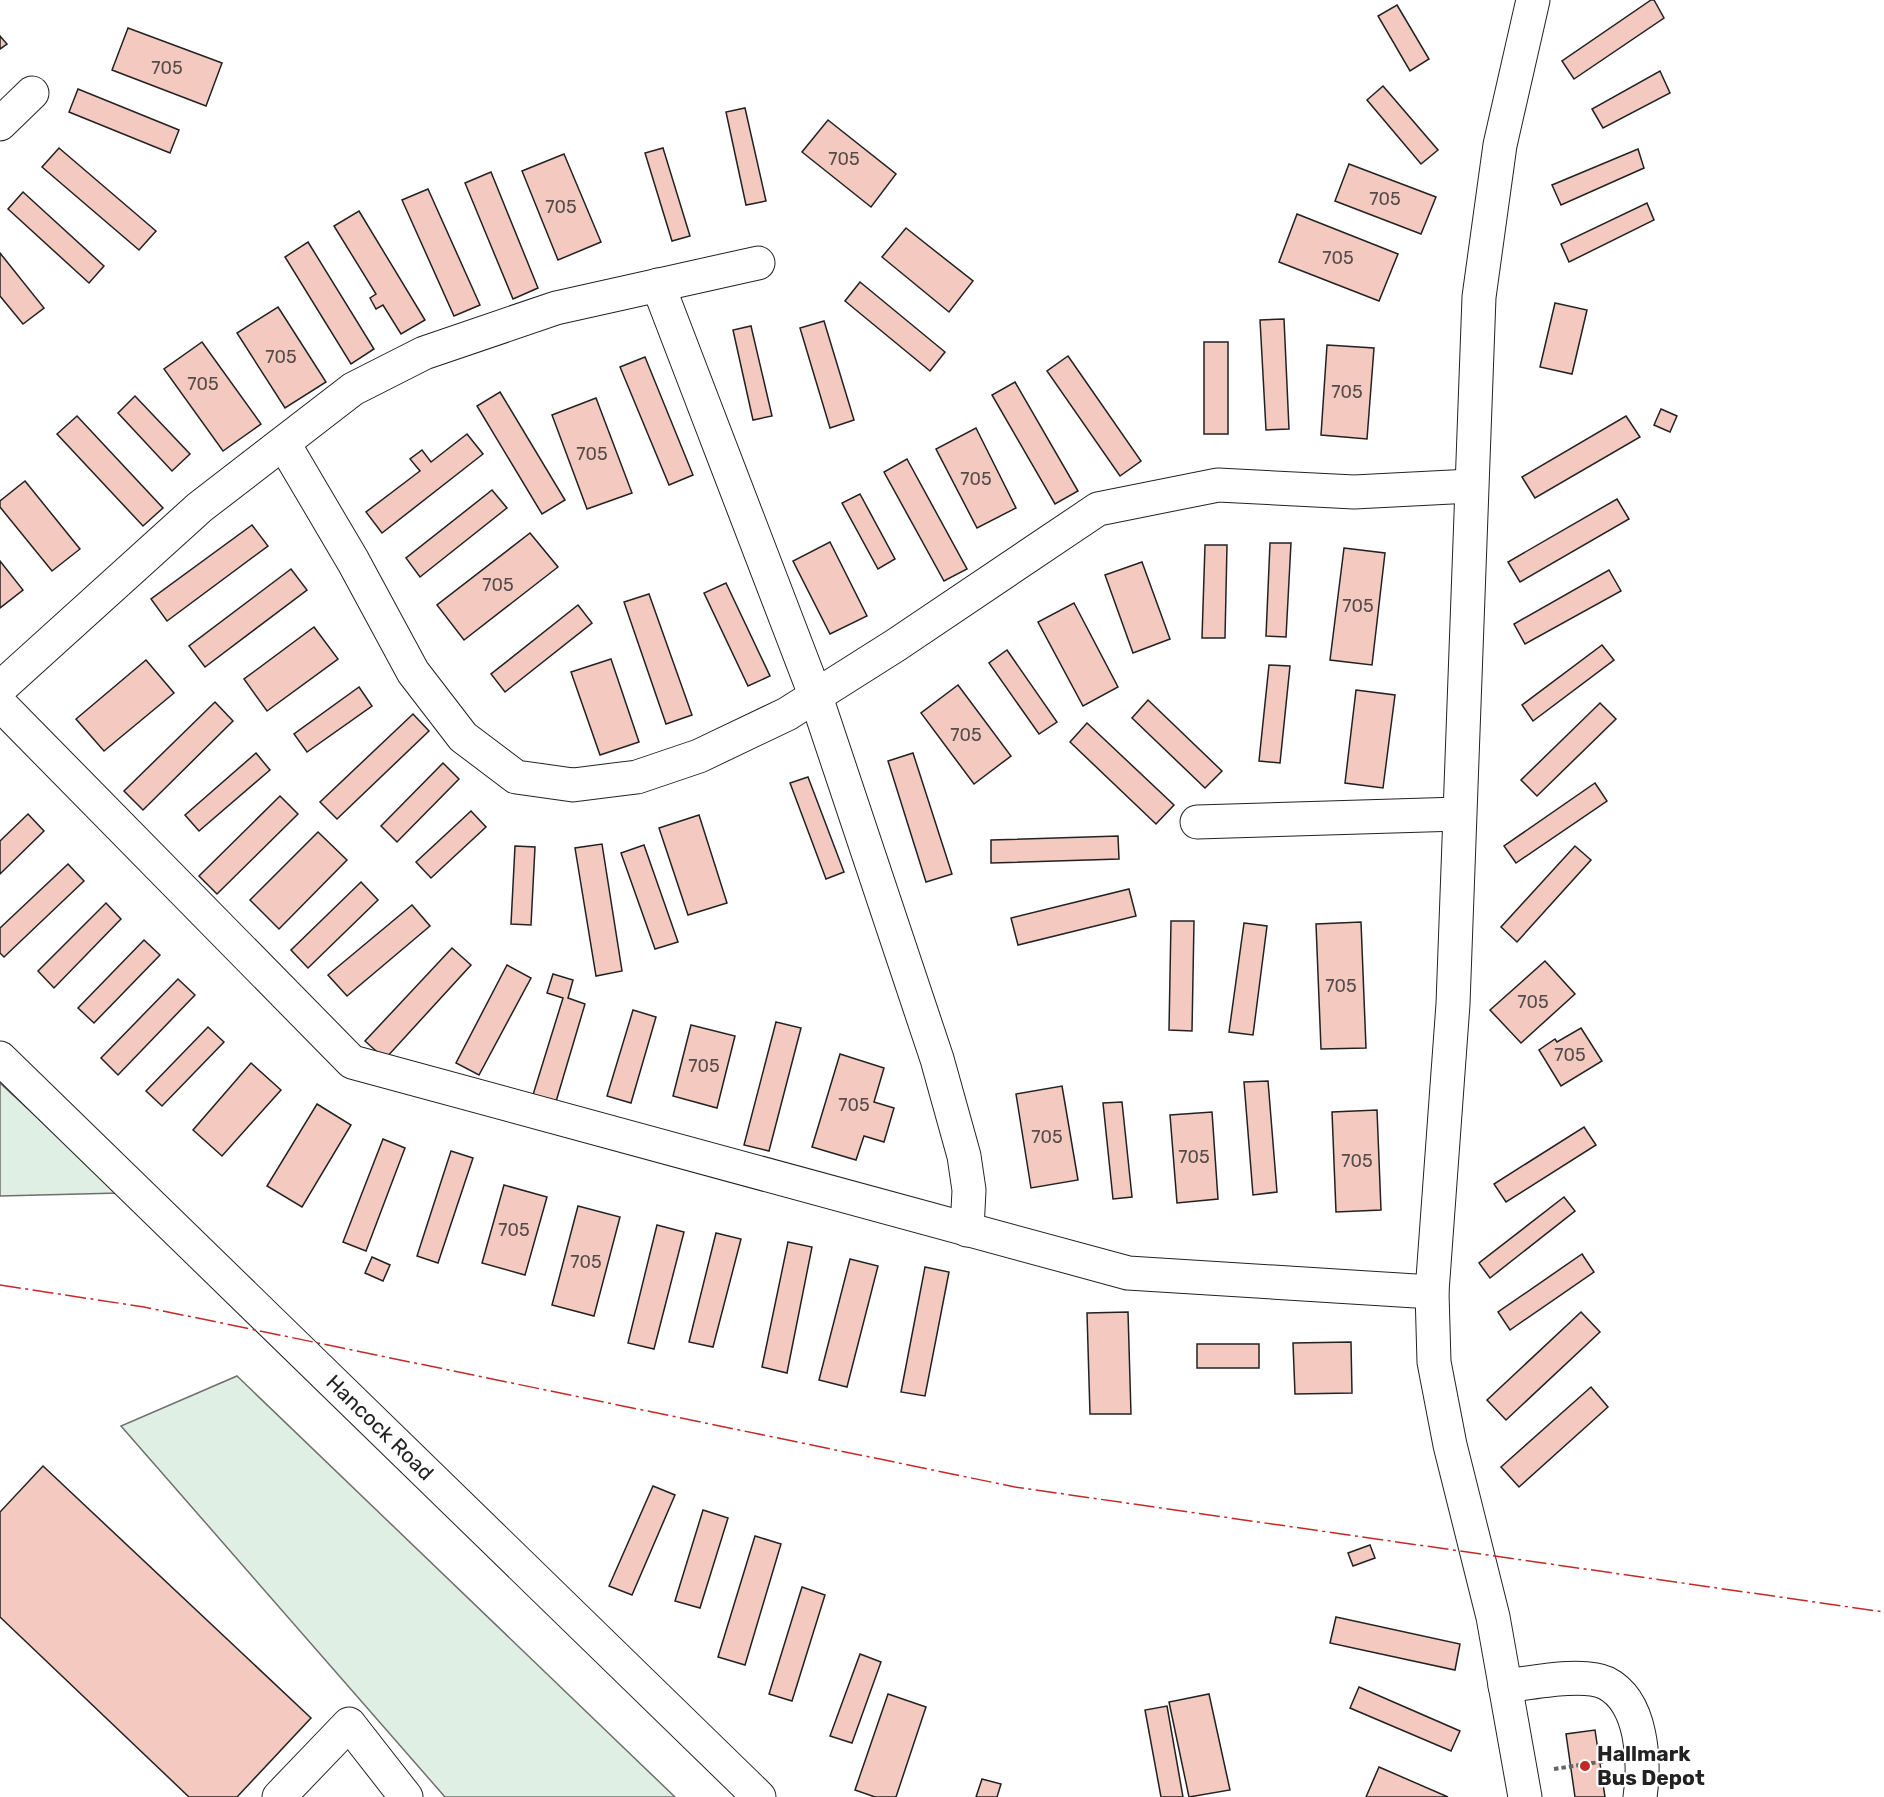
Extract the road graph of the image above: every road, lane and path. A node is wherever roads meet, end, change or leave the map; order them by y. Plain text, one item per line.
1 (1533, 0) edge
2 (32, 93) dead end
3 (0, 124) edge
4 (758, 263) dead end
5 (658, 285) junction
6 (284, 444) junction
7 (1470, 486) junction
8 (0, 688) edge
9 (816, 697) junction
10 (0, 704) edge
11 (1459, 814) junction
12 (1197, 822) dead end
13 (0, 1058) edge
14 (967, 1230) junction
15 (1432, 1292) junction
16 (1505, 1686) junction
17 (1614, 1760) dead end
18 (1546, 1770) dead end
19 (400, 1794) edge
20 (279, 1797) edge
21 (759, 1797) edge
22 (1525, 1797) edge
23 (1640, 1797) edge

1 - 7 street
2 - 3 street
4 - 5 street
5 - 6 street
5 - 9 street
6 - 8 street
6 - 9 street
7 - 9 street
7 - 11 street
9 - 14 street
10 - 14 street
11 - 12 street
11 - 15 street
13 - 21 street, Hancock Road
14 - 15 street
15 - 16 street
16 - 22 street
16 - 23 street
17 - 18 path
19 - 20 street

